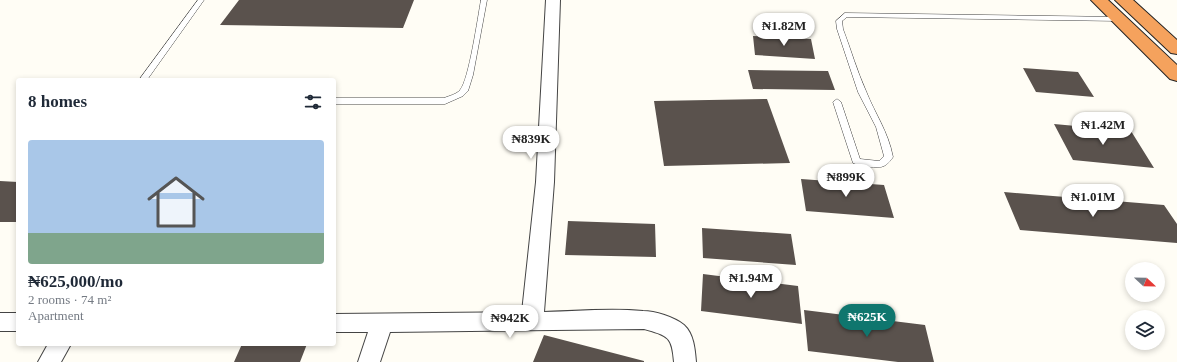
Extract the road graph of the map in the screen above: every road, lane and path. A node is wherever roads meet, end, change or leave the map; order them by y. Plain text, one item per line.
1 (200, 0) edge
2 (484, 0) edge
3 (553, 0) edge
4 (1099, 0) edge
5 (1123, 0) edge
6 (1120, 19) junction
7 (1177, 49) edge
8 (1177, 75) edge
9 (144, 78) edge
10 (336, 101) edge
11 (837, 102) dead end
12 (0, 322) edge
13 (16, 322) edge
14 (532, 322) junction
15 (336, 323) edge
16 (382, 323) junction
17 (59, 346) edge
18 (48, 362) edge
19 (369, 362) edge
20 (686, 362) edge

1 - 9 lane
2 - 10 lane
3 - 14 street
4 - 6 highway
5 - 7 highway
6 - 8 highway
6 - 11 lane
12 - 13 street
14 - 16 street
14 - 20 street
15 - 16 street
16 - 19 street
17 - 18 street

